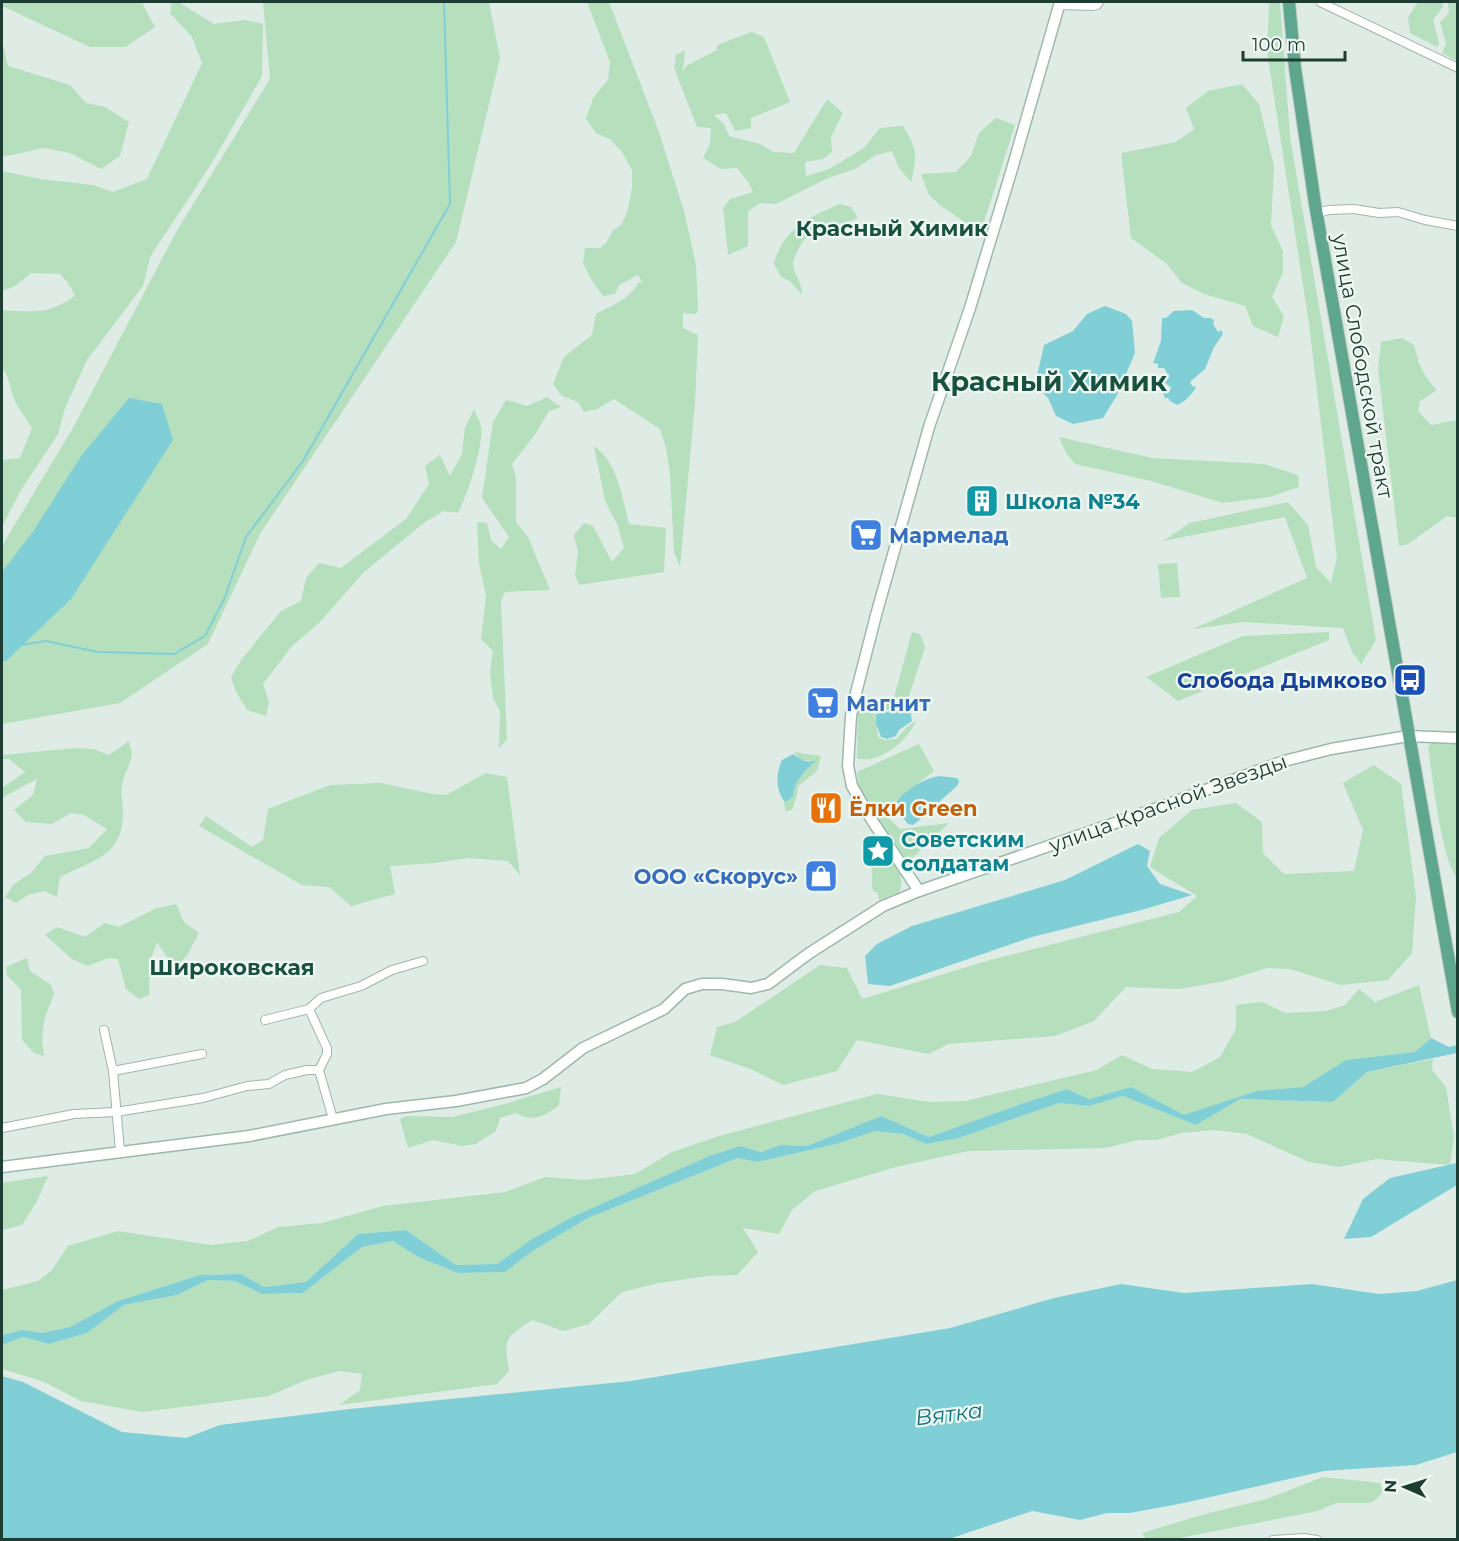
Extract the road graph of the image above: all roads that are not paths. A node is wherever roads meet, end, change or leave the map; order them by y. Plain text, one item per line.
1 (1099, 2) edge
2 (1289, 2) edge
3 (1320, 2) edge
4 (1059, 3) edge
5 (1458, 68) edge
6 (1317, 213) junction
7 (1458, 226) edge
8 (1408, 736) junction
9 (1458, 738) edge
10 (919, 891) junction
11 (423, 961) dead end
12 (309, 1009) junction
13 (1458, 1012) edge
14 (266, 1020) dead end
15 (104, 1030) dead end
16 (202, 1054) dead end
17 (319, 1070) junction
18 (113, 1071) junction
19 (116, 1112) junction
20 (333, 1119) junction
21 (2, 1128) edge
22 (120, 1151) junction
23 (2, 1167) edge
24 (1273, 1539) edge
25 (1317, 1539) edge

1 - 4 street
2 - 6 main road, улица Слободской тракт
3 - 5 street
4 - 10 street
6 - 7 street
6 - 8 main road, улица Слободской тракт
8 - 9 street, улица Красной Звезды
8 - 10 street, улица Красной Звезды
8 - 13 main road, улица Слободской тракт
10 - 20 street, улица Красной Звезды
11 - 12 street
12 - 14 street
12 - 17 street
15 - 18 street
16 - 18 street
17 - 19 street
17 - 20 street
18 - 19 street
19 - 21 street
19 - 22 street
20 - 22 street, улица Красной Звезды
22 - 23 street, улица Красной Звезды
24 - 25 street

